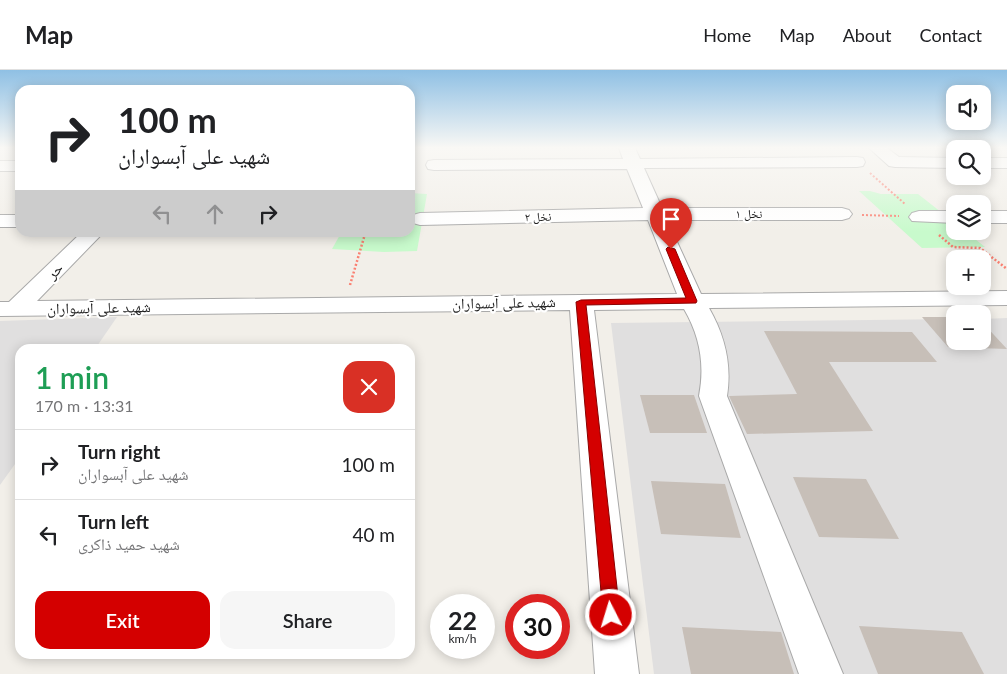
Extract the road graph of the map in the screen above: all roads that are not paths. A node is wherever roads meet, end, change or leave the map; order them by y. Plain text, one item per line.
1 (639, 176) edge
2 (656, 214) junction
3 (842, 214) road end
4 (919, 217) road end
5 (946, 217) edge
6 (991, 217) edge
7 (1007, 217) edge
8 (420, 219) dead end
9 (0, 221) edge
10 (15, 221) edge
11 (88, 237) edge
12 (1007, 298) edge
13 (692, 301) junction
14 (581, 302) junction
15 (8, 309) edge
16 (617, 674) edge
17 (821, 674) edge

1 - 2 street
2 - 3 street, نخل ۱
2 - 8 street, نخل ۲
2 - 13 street
4 - 5 street
6 - 7 street
9 - 10 street
11 - 15 street, حر
12 - 13 street, شهید علی آبسواران
13 - 14 street, شهید علی آبسواران
13 - 17 street
14 - 15 street, شهید علی آبسواران
14 - 16 street

